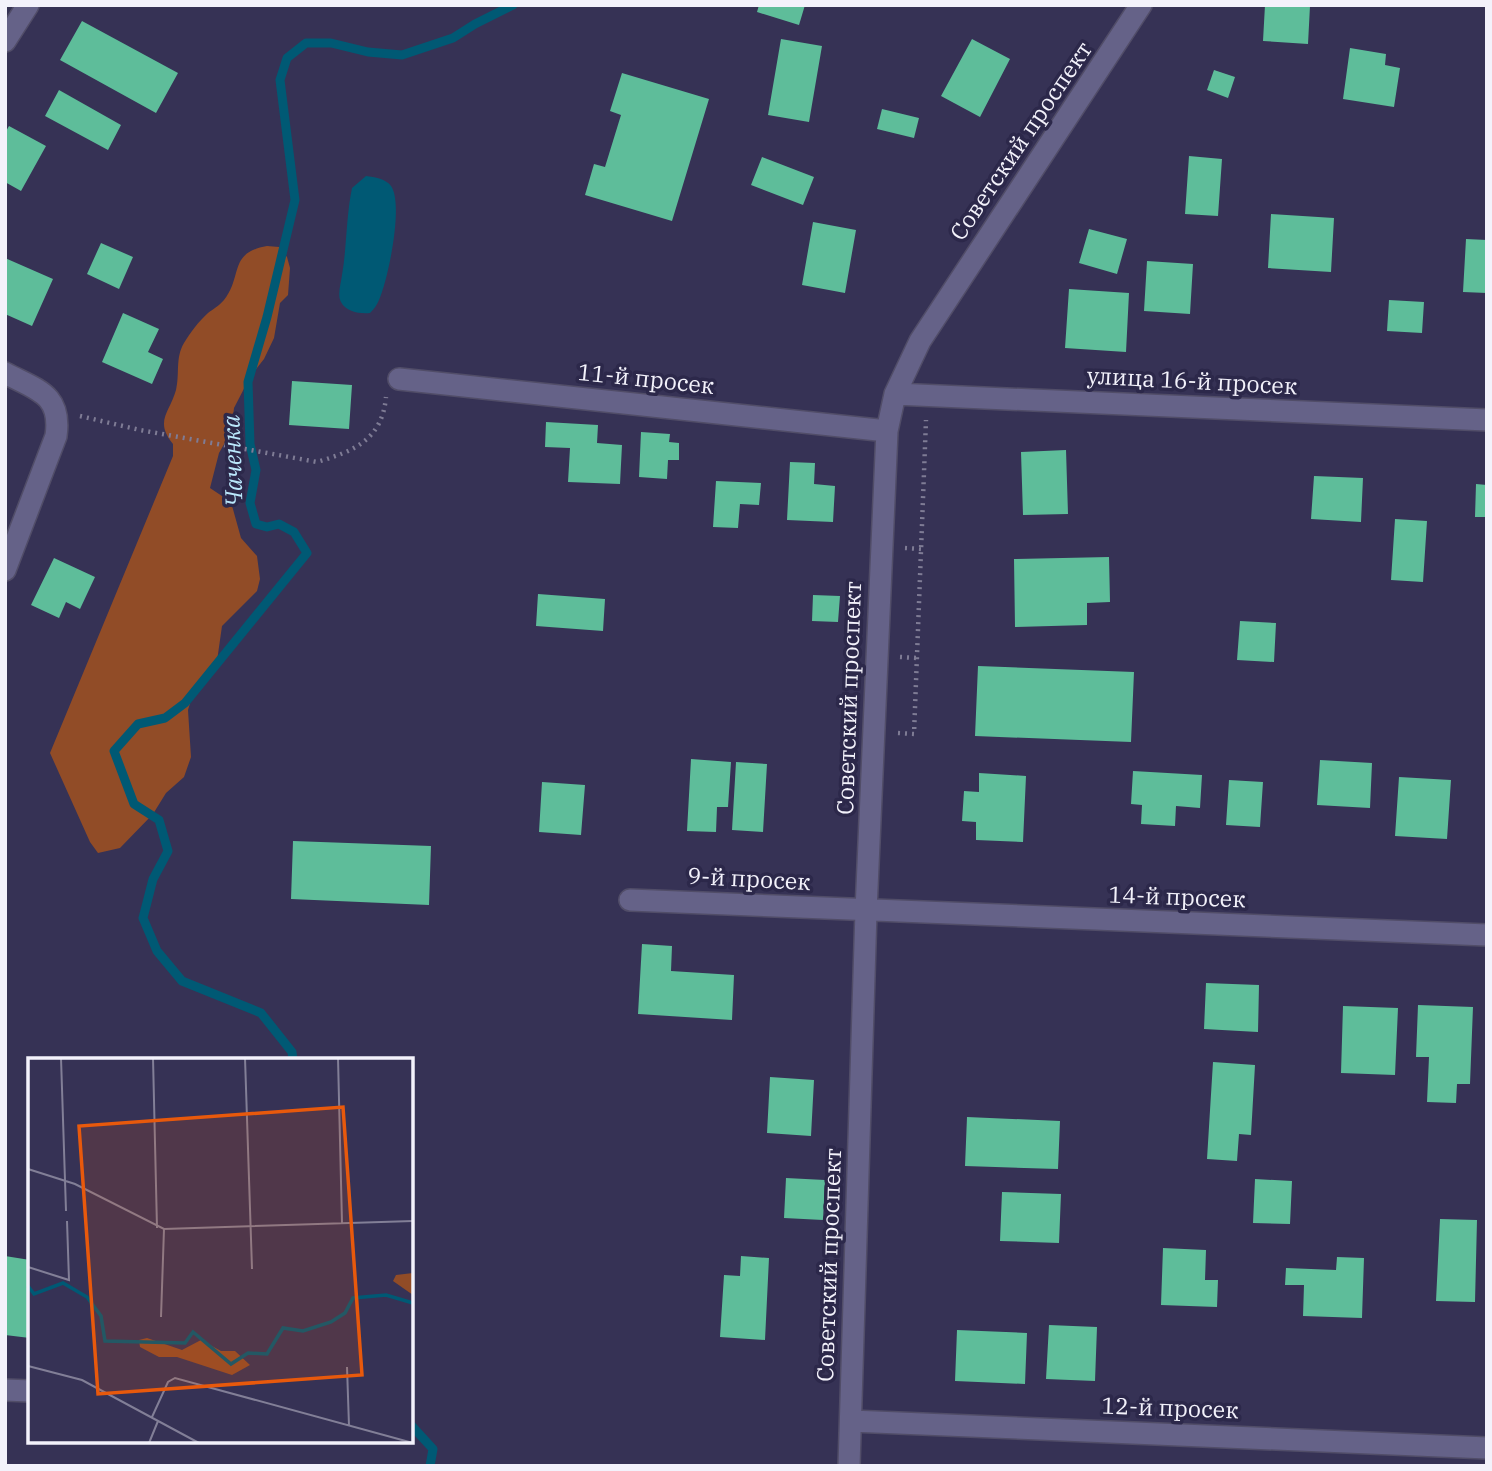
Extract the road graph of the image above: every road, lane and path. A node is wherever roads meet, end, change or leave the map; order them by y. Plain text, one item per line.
1 (28, 5) edge
2 (1141, 5) edge
3 (5, 41) edge
4 (5, 373) edge
5 (399, 380) joint
6 (895, 394) junction
7 (58, 417) junction
8 (938, 419) dead end
9 (1487, 420) edge
10 (887, 431) junction
11 (5, 570) edge
12 (873, 732) junction
13 (630, 900) dead end
14 (866, 911) junction
15 (1487, 935) edge
16 (5, 1390) edge
17 (28, 1391) edge
18 (851, 1421) junction
19 (1487, 1448) edge
20 (849, 1466) edge

1 - 3 street
2 - 6 street, Советский проспект
4 - 7 street
5 - 7 path
5 - 10 street, 11-й просек
6 - 9 street, улица 16-й просек
6 - 10 street, Советский проспект
7 - 11 street
8 - 12 path
10 - 12 street, Советский проспект
12 - 14 street, Советский проспект
13 - 14 street, 9-й просек
14 - 15 street, 14-й просек
14 - 18 street, Советский проспект
16 - 17 street
18 - 19 street, 12-й просек
18 - 20 street, Советский проспект

